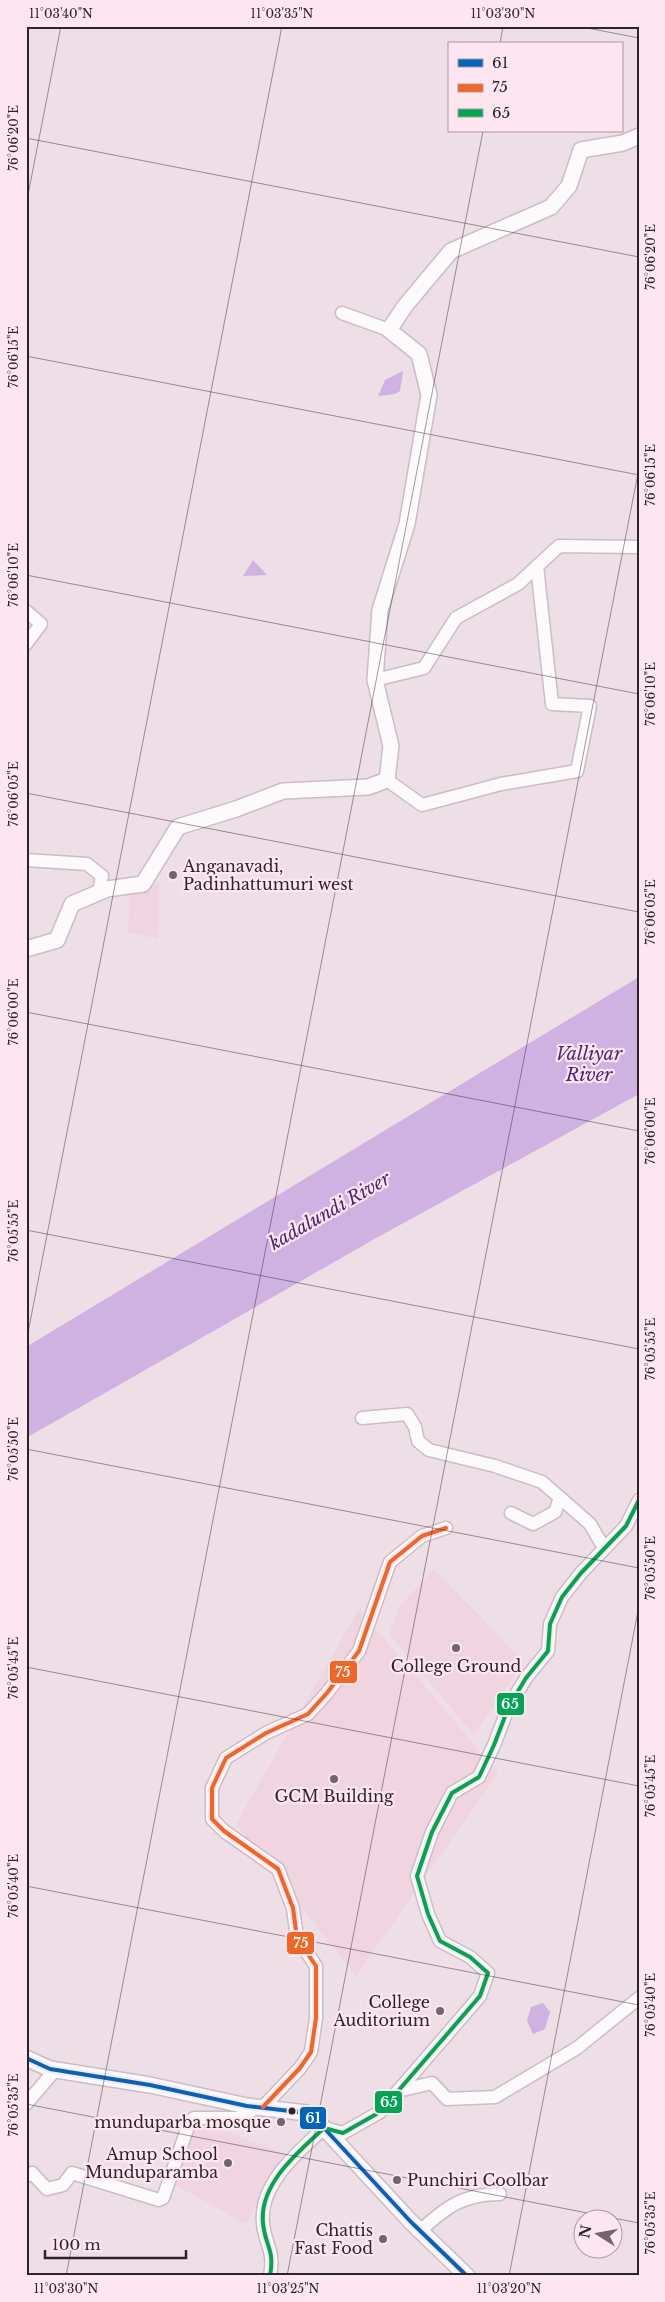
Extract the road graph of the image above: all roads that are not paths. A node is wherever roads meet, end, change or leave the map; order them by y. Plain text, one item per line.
1 (639, 136) edge
2 (342, 313) dead end
3 (389, 330) junction
4 (639, 547) edge
5 (537, 566) junction
6 (26, 611) edge
7 (26, 644) edge
8 (375, 680) junction
9 (387, 780) junction
10 (26, 860) edge
11 (99, 892) junction
12 (26, 949) edge
13 (362, 1418) dead end
14 (560, 1498) junction
15 (639, 1500) edge
16 (511, 1513) dead end
17 (446, 1528) dead end
18 (604, 1548) junction
19 (639, 1998) edge
20 (26, 2058) edge
21 (56, 2069) junction
22 (398, 2091) junction
23 (26, 2104) edge
24 (261, 2107) junction
25 (324, 2128) junction
26 (26, 2176) edge
27 (500, 2194) dead end
28 (420, 2231) junction
29 (270, 2276) edge
30 (467, 2276) edge

1 - 3 main road
2 - 3 street
3 - 8 main road
4 - 5 street
5 - 8 street
5 - 9 street
6 - 7 street
8 - 9 main road
9 - 11 main road
10 - 11 street
11 - 12 main road
13 - 14 street
14 - 16 street
14 - 18 street
15 - 18 street
17 - 24 street
18 - 22 street
19 - 22 street
20 - 21 main road
21 - 23 street
21 - 24 main road
22 - 25 street
24 - 25 main road
24 - 26 street
25 - 28 main road
25 - 29 street
27 - 28 street
28 - 30 main road

